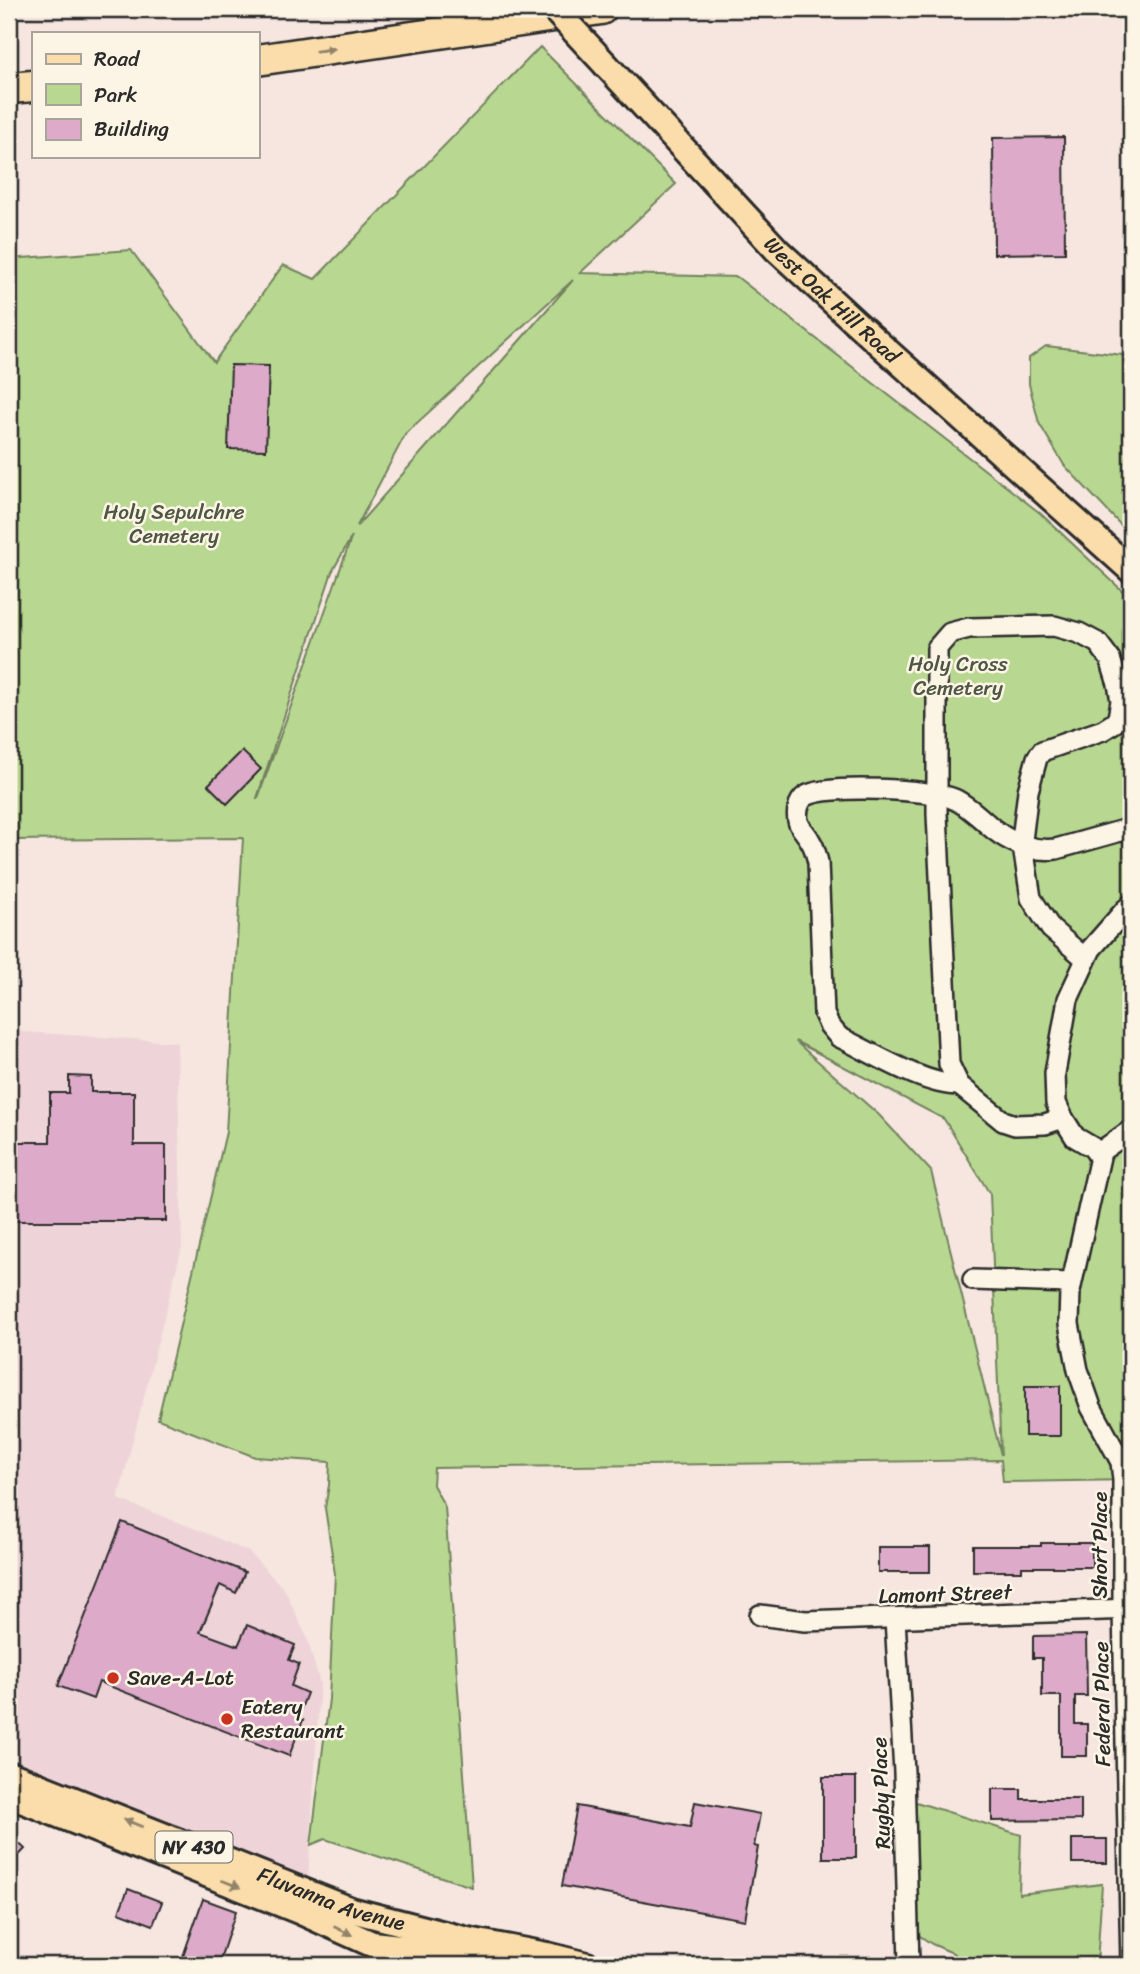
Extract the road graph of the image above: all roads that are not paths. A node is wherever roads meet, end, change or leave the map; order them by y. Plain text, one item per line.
1 (554, 9) edge
2 (601, 9) edge
3 (259, 60) edge
4 (32, 86) edge
5 (9, 88) edge
6 (1131, 570) edge
7 (937, 793) junction
8 (1131, 828) edge
9 (1023, 846) junction
10 (1131, 905) edge
11 (1086, 959) junction
12 (959, 1084) junction
13 (1063, 1118) junction
14 (1131, 1130) edge
15 (1097, 1154) junction
16 (973, 1280) dead end
17 (1071, 1283) junction
18 (1125, 1470) edge
19 (1127, 1609) edge
20 (760, 1615) dead end
21 (895, 1619) junction
22 (9, 1774) edge
23 (9, 1795) edge
24 (380, 1918) junction
25 (390, 1955) edge
26 (516, 1965) edge
27 (587, 1965) edge
28 (909, 1965) edge
29 (1131, 1965) edge

1 - 6 main road, West Oak Hill Road, bridge
3 -> 2 highway
4 - 5 highway
7 - 9 street
7 - 9 street
7 - 12 street
7 - 12 street
8 - 9 street
9 - 11 street
10 - 11 street
11 - 13 street
12 - 13 street
13 - 15 street
14 - 15 street
15 - 17 street
16 - 17 street
17 - 18 street
18 - 19 street, Short Place
19 - 21 street, Lamont Street
19 - 29 street, Federal Place
20 - 21 street, Lamont Street
21 - 28 street, Rugby Place
24 -> 22 main road, Fluvanna Avenue / NY 430
23 -> 25 main road, Fluvanna Avenue / NY 430
24 - 25 main road
24 - 27 main road, Fluvanna Avenue
25 - 26 main road, Fluvanna Avenue

